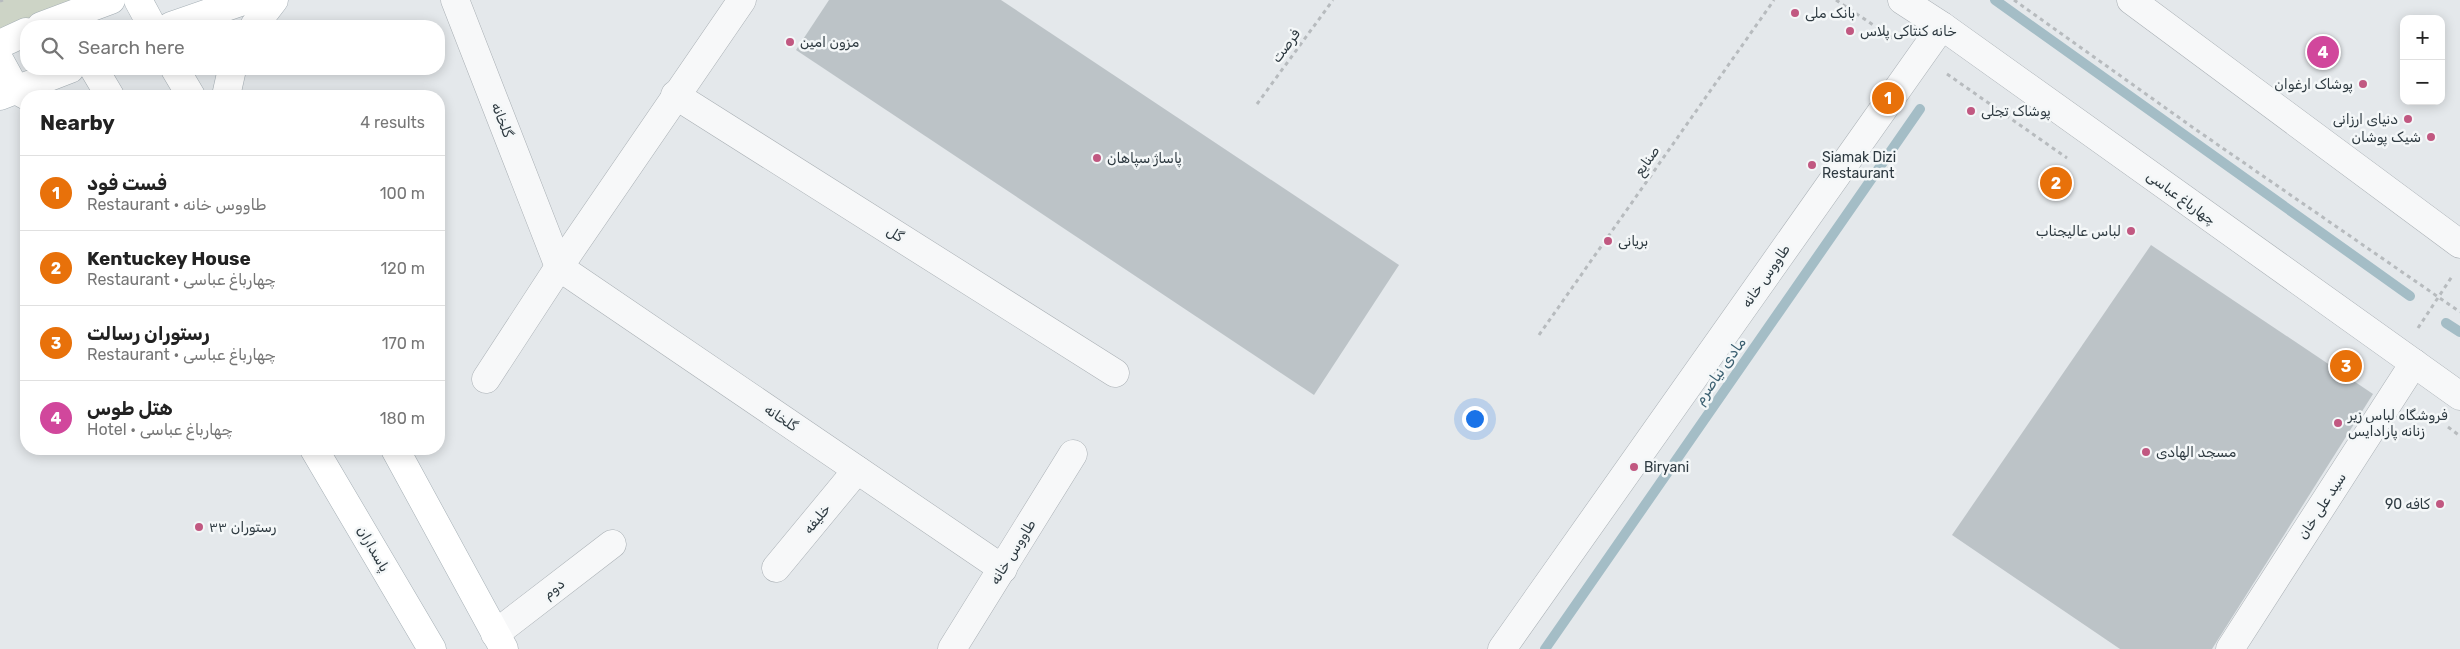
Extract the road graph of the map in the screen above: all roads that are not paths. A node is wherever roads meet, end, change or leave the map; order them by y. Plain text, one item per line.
1 (111, 0) edge
2 (138, 0) edge
3 (246, 0) edge
4 (274, 0) edge
5 (455, 0) edge
6 (742, 0) edge
7 (1902, 0) edge
8 (2131, 0) edge
9 (71, 20) edge
10 (149, 20) edge
11 (188, 20) edge
12 (259, 20) edge
13 (1942, 26) junction
14 (20, 35) edge
15 (0, 44) edge
16 (0, 61) edge
17 (57, 75) edge
18 (98, 75) edge
19 (179, 75) edge
20 (231, 75) edge
21 (23, 90) edge
22 (106, 90) edge
23 (187, 90) edge
24 (227, 90) edge
25 (14, 94) edge
26 (675, 95) junction
27 (2460, 244) edge
28 (559, 267) junction
29 (2407, 358) junction
30 (1115, 373) dead end
31 (486, 379) dead end
32 (2460, 396) edge
33 (1073, 454) dead end
34 (318, 455) edge
35 (398, 455) edge
36 (857, 470) junction
37 (612, 544) dead end
38 (776, 568) dead end
39 (1003, 569) junction
40 (500, 642) edge
41 (432, 649) edge
42 (952, 649) edge
43 (1502, 649) edge
44 (2230, 649) edge

1 - 9 main road
2 - 10 main road
3 - 11 main road
4 - 12 main road
5 - 28 street, گلخانه
6 - 26 street
7 - 13 street, چهارباغ عباسی
8 - 27 street
13 - 29 street, چهارباغ عباسی
13 - 43 street, طاووس خانه
14 - 15 main road
16 - 25 main road
17 - 21 main road
18 - 22 main road
19 - 23 main road
20 - 24 main road
26 - 28 street
26 - 30 street, گل
28 - 31 street
28 - 36 street, گلخانه
29 - 32 street, چهارباغ عباسی
29 - 44 street, سید علی خان
33 - 39 street, طاووس خانه
34 - 41 main road, پاسداران
35 - 40 main road
36 - 38 street, خلیفه
36 - 39 street, گلخانه
37 - 40 street, دوم
39 - 42 street, طاووس خانه

